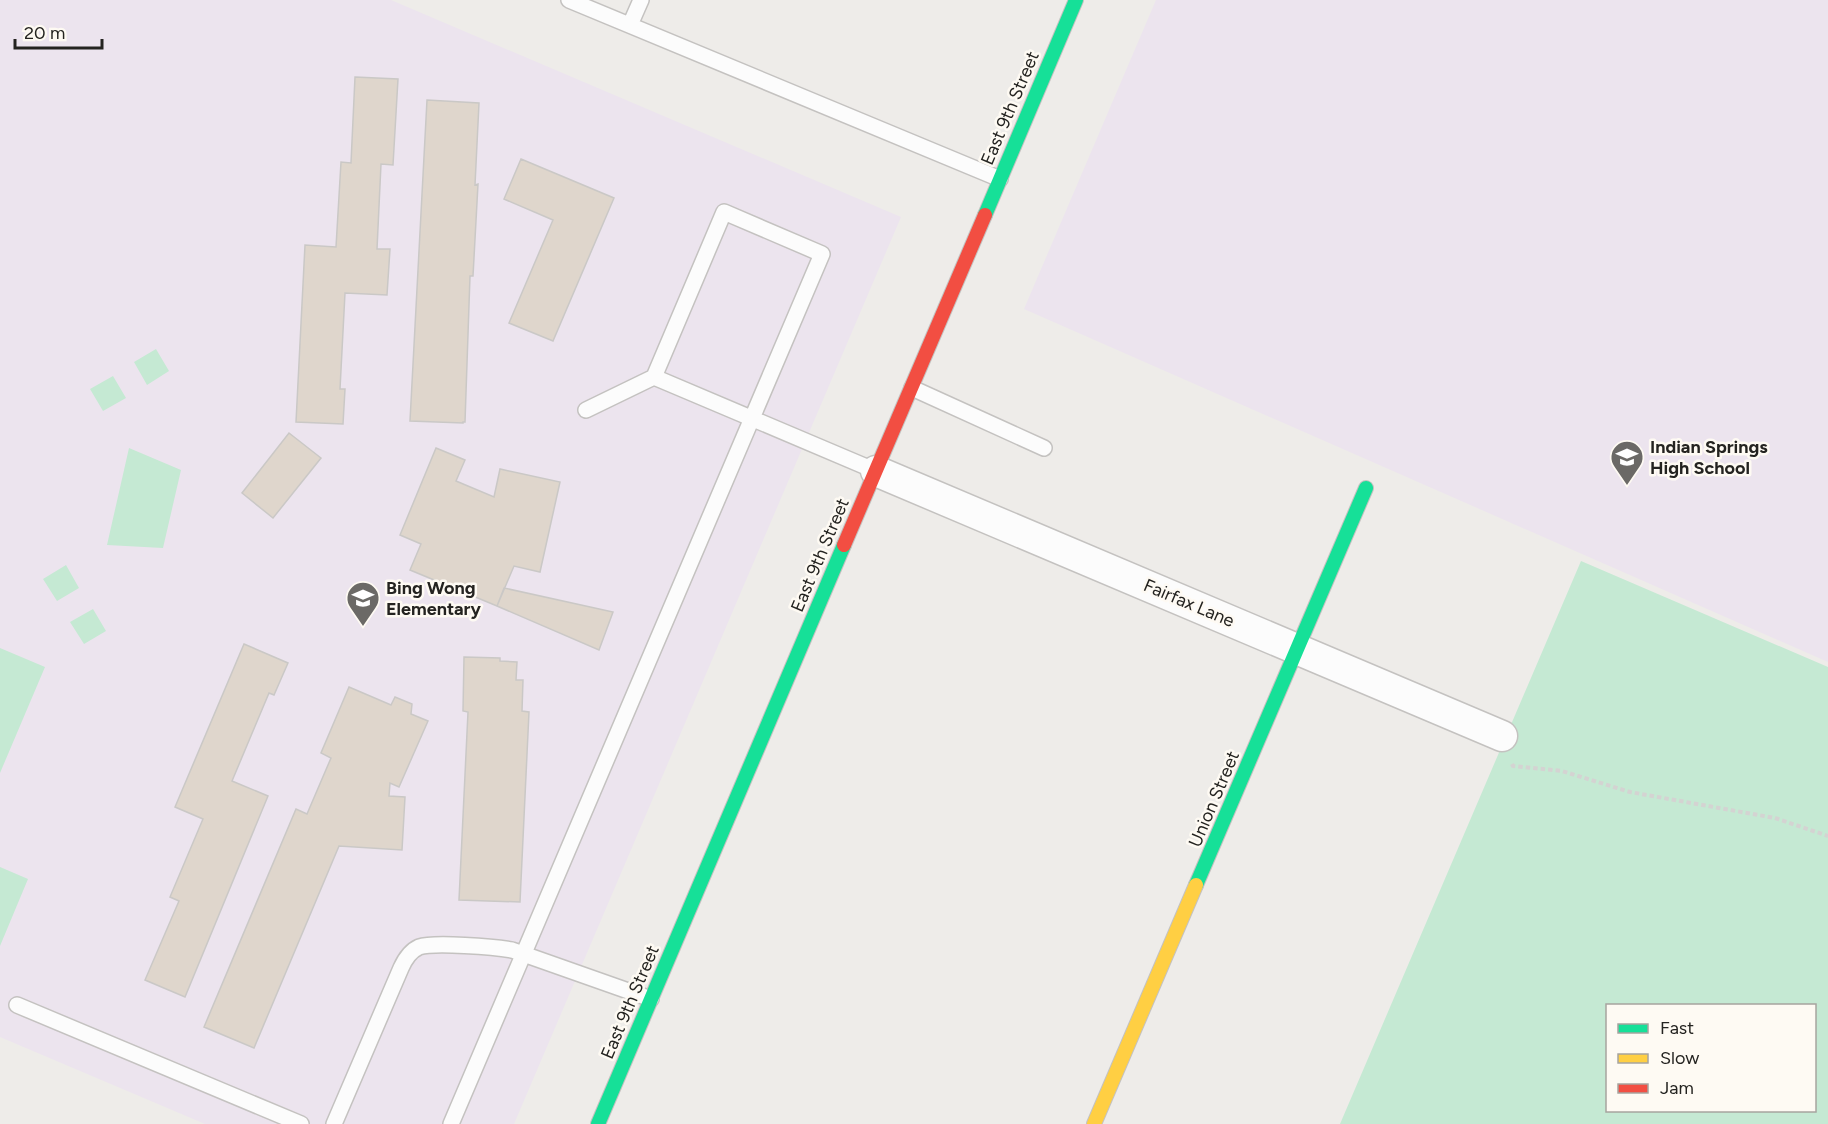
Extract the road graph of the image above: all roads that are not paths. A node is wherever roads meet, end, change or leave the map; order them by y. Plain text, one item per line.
1 (569, 0) edge
2 (641, 0) edge
3 (1076, 0) edge
4 (630, 25) junction
5 (1000, 179) junction
6 (654, 377) junction
7 (912, 388) junction
8 (586, 410) dead end
9 (752, 419) junction
10 (1044, 448) dead end
11 (876, 471) junction
12 (1366, 488) dead end
13 (1298, 649) junction
14 (1502, 736) road end
15 (524, 953) junction
16 (651, 999) junction
17 (18, 1005) dead end
18 (301, 1124) edge
19 (334, 1124) edge
20 (451, 1124) edge
21 (598, 1124) edge
22 (1095, 1124) edge

1 - 4 lane
2 - 4 lane
3 - 5 street, East 9th Street
4 - 5 lane
5 - 7 street, East 9th Street
6 - 8 lane
6 - 9 lane
6 - 9 lane
7 - 10 lane
7 - 11 street, East 9th Street
9 - 11 lane
9 - 15 lane
11 - 13 street, Fairfax Lane
11 - 16 street, East 9th Street
12 - 13 street, Union Street
13 - 14 street, Fairfax Lane
13 - 22 street, Union Street
15 - 16 lane
15 - 19 lane
15 - 20 lane
16 - 21 street, East 9th Street
17 - 18 lane

